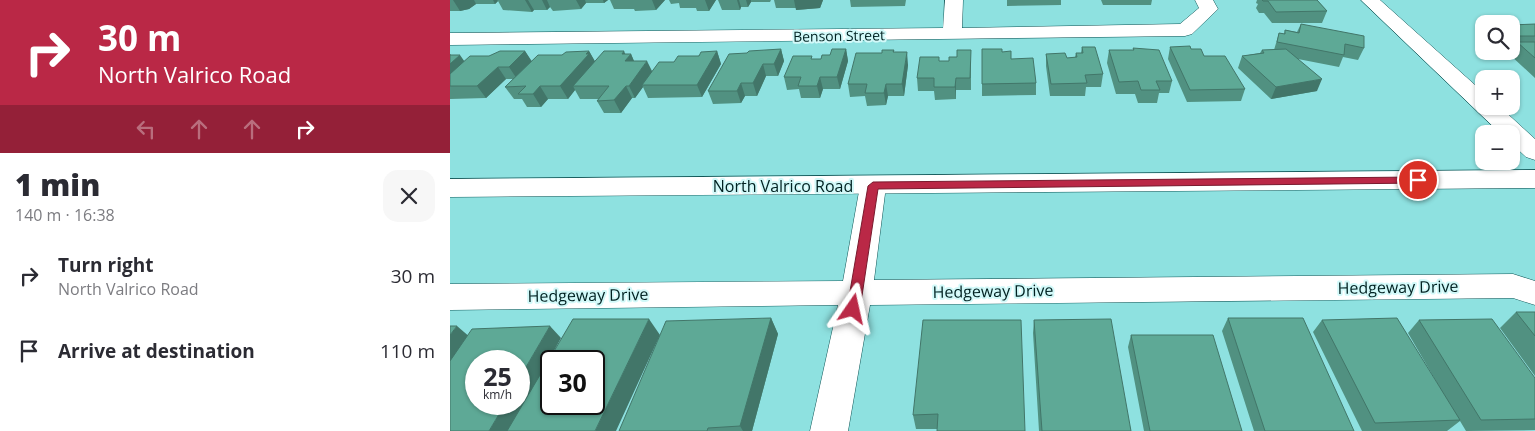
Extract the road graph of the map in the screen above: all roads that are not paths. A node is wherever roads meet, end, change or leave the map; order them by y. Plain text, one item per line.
1 (954, 0) edge
2 (1204, 0) edge
3 (1370, 0) edge
4 (952, 34) junction
5 (450, 39) edge
6 (1475, 98) edge
7 (1494, 115) edge
8 (1535, 152) edge
9 (1535, 179) edge
10 (873, 186) junction
11 (450, 188) edge
12 (857, 292) junction
13 (1535, 293) edge
14 (450, 297) edge
15 (829, 431) edge

1 - 4 street
2 - 4 street, Benson Street
3 - 6 street
4 - 5 street, Benson Street
7 - 8 street
9 - 10 street, North Valrico Road
10 - 11 street, North Valrico Road
10 - 12 street
12 - 13 street, Hedgeway Drive
12 - 14 street, Hedgeway Drive
12 - 15 street

